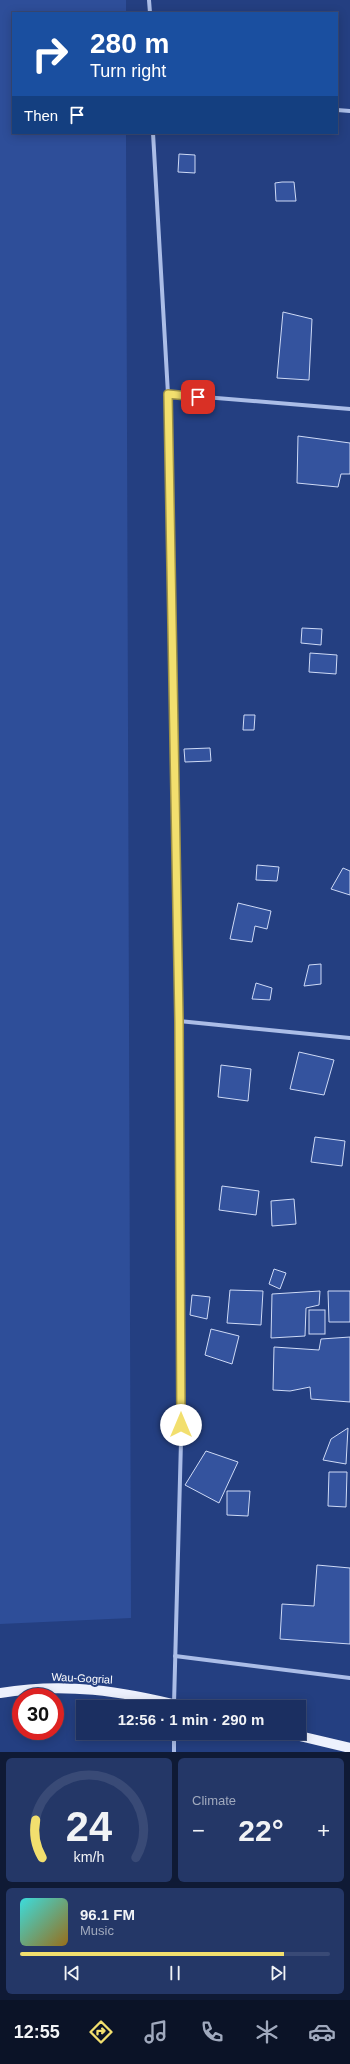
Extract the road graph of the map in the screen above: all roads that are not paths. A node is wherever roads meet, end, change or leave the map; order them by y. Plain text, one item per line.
1 (150, 0) edge
2 (150, 12) edge
3 (338, 110) edge
4 (350, 111) edge
5 (152, 134) edge
6 (168, 394) junction
7 (350, 409) edge
8 (179, 1021) junction
9 (350, 1038) edge
10 (175, 1656) junction
11 (350, 1678) edge
12 (0, 1693) edge
13 (148, 1700) edge
14 (174, 1700) edge
15 (306, 1738) edge
16 (174, 1740) edge
17 (350, 1748) edge
18 (174, 1752) edge

1 - 2 street
3 - 4 street
5 - 6 street
6 - 7 street
6 - 8 street
8 - 9 street
8 - 10 street
10 - 11 street
10 - 14 street
12 - 13 main road, Wau-Gogrial
15 - 17 main road
16 - 18 street

